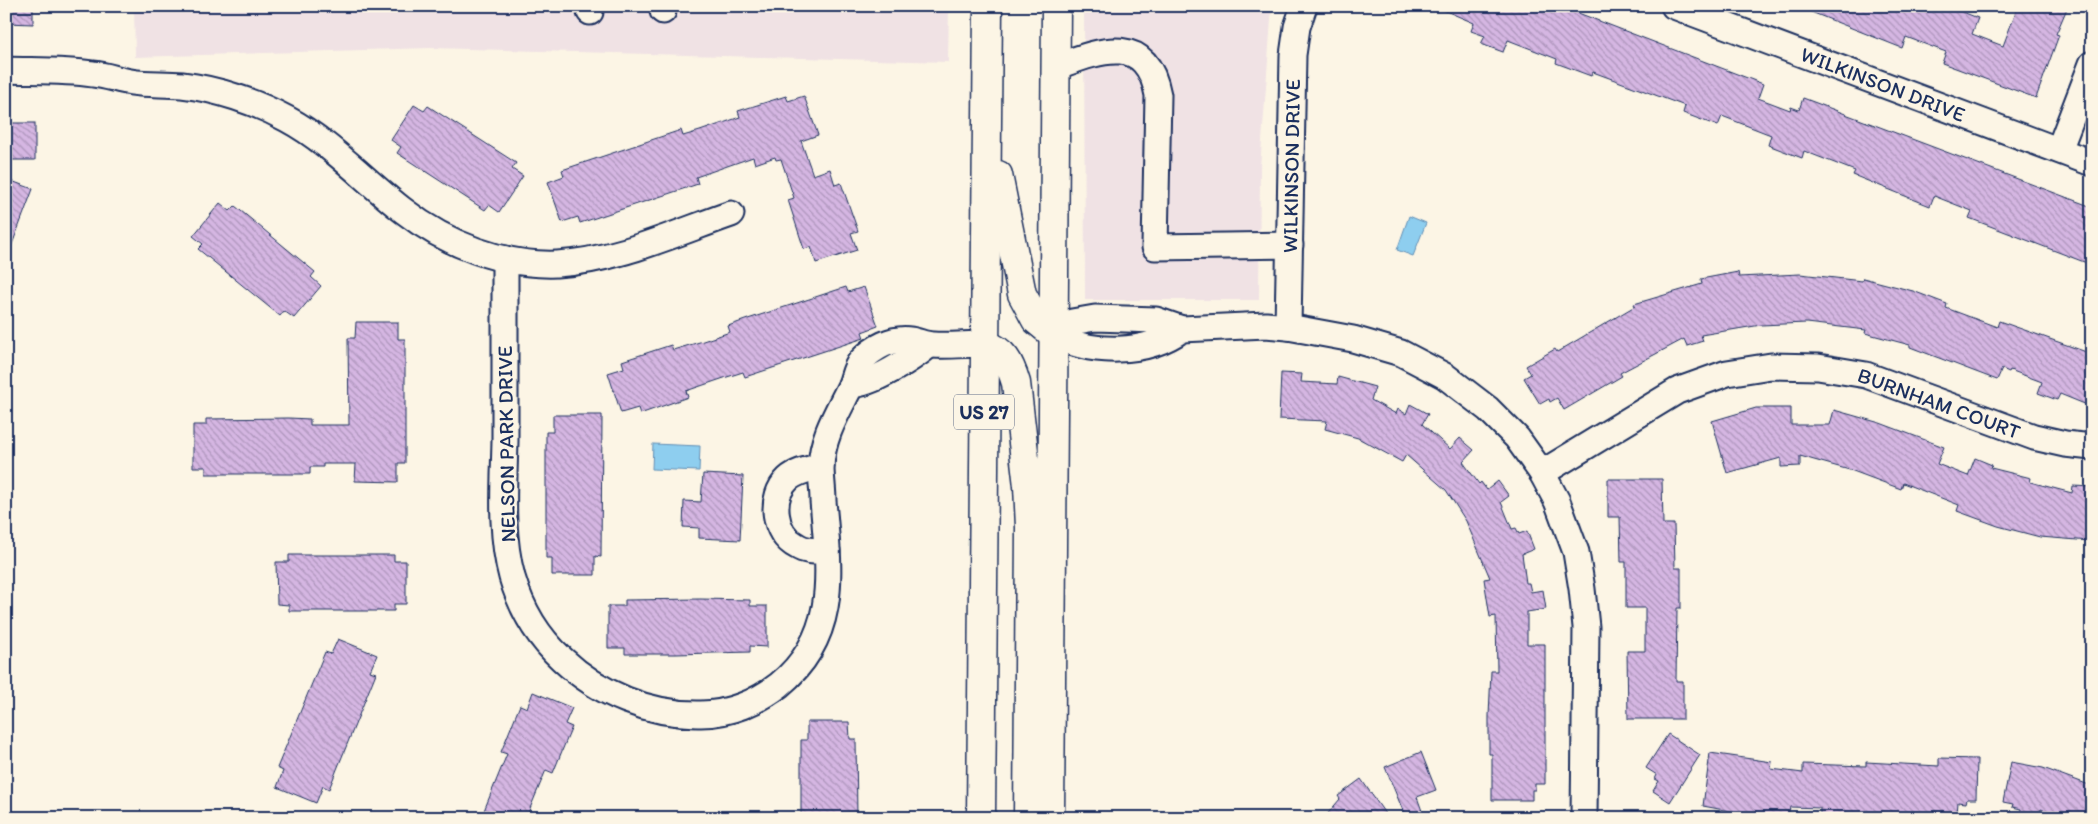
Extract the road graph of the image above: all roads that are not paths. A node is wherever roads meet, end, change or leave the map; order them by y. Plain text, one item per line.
1 (988, 6) edge
2 (1056, 6) edge
3 (1304, 6) edge
4 (1674, 6) edge
5 (2092, 64) edge
6 (1055, 67) junction
7 (6, 70) edge
8 (988, 122) junction
9 (2059, 150) junction
10 (2092, 162) edge
11 (731, 214) dead end
12 (1290, 245) junction
13 (504, 259) junction
14 (1288, 327) junction
15 (1053, 334) junction
16 (984, 344) junction
17 (2092, 447) edge
18 (821, 466) junction
19 (1542, 474) junction
20 (827, 551) junction
21 (981, 818) edge
22 (1028, 818) edge
23 (1050, 818) edge
24 (1584, 818) edge

1 - 8 highway, US 27
2 - 6 highway
3 - 12 street, WILKINSON DRIVE
4 - 9 street, WILKINSON DRIVE
5 - 9 street
6 - 12 street
6 - 15 highway
7 - 13 street
8 - 15 highway
8 - 16 highway, US 27
9 - 10 street, WILKINSON DRIVE
11 - 13 street
12 - 14 street, WILKINSON DRIVE
13 - 20 street, NELSON PARK DRIVE
14 - 15 street
14 - 19 street
15 - 23 highway
16 - 18 street, NELSON PARK DRIVE
16 - 21 highway, US 27
16 - 22 highway
17 - 19 street, BURNHAM COURT
18 - 20 street, NELSON PARK DRIVE
18 - 20 street
19 - 24 street

